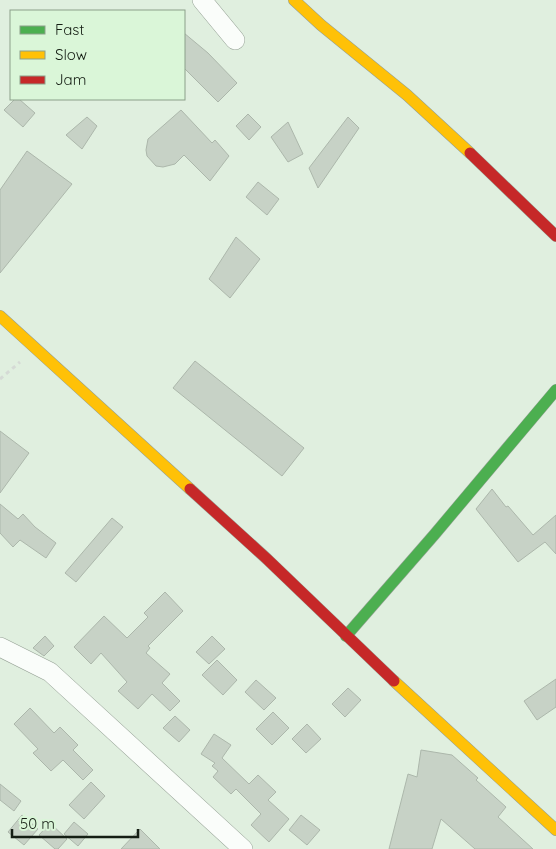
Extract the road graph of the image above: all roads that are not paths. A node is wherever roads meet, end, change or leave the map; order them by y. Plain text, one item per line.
1 (202, 0) edge
2 (294, 0) edge
3 (235, 40) dead end
4 (556, 236) edge
5 (0, 316) edge
6 (556, 390) edge
7 (346, 636) junction
8 (0, 647) edge
9 (556, 830) edge
10 (242, 849) edge

1 - 3 street
2 - 4 street
5 - 7 street
6 - 7 street
7 - 9 street
8 - 10 street

